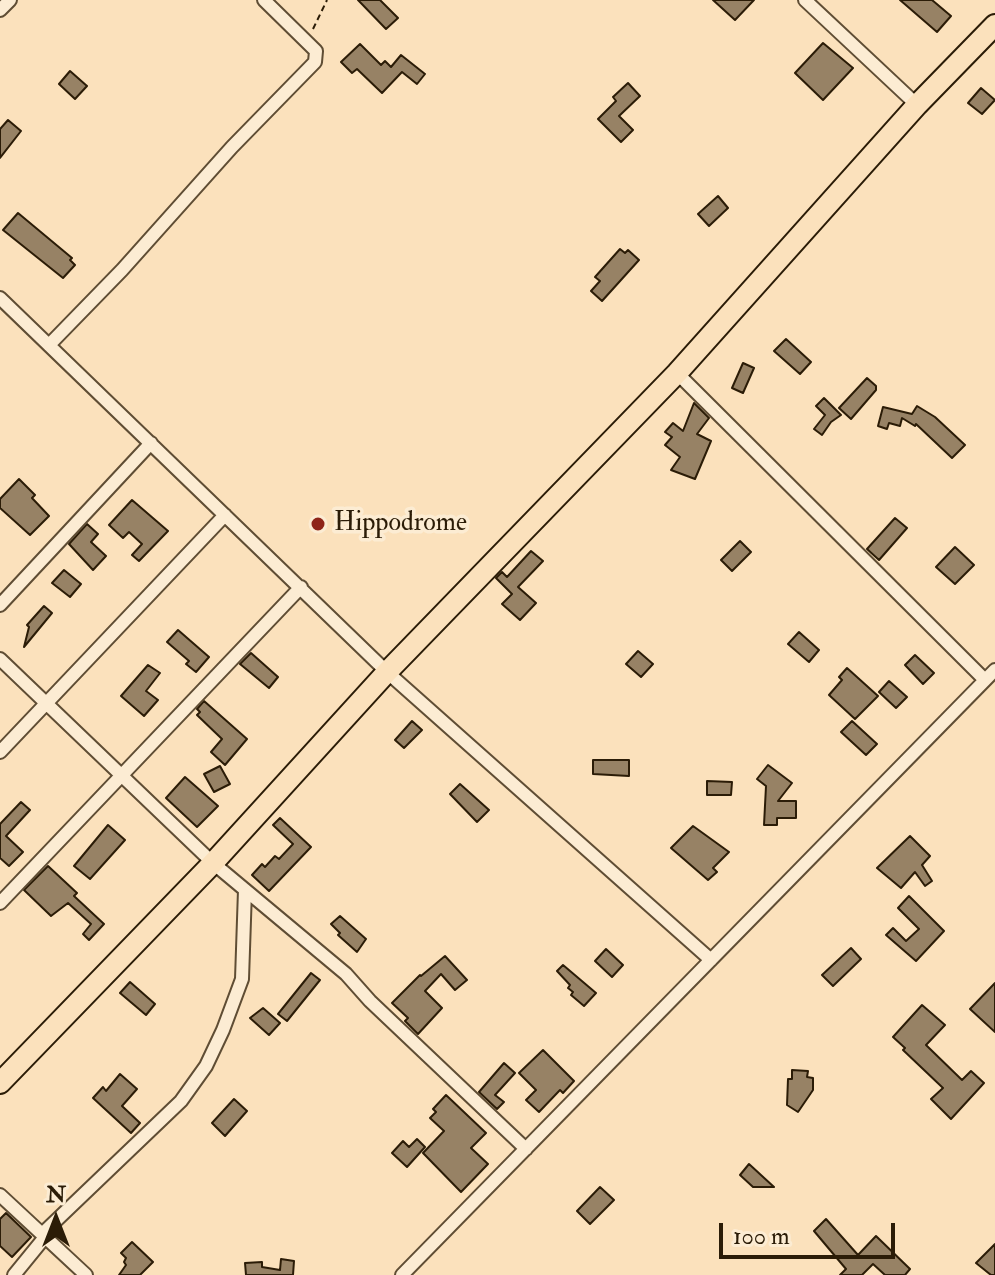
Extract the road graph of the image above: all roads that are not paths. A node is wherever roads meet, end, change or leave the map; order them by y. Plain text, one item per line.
1 (10, 0) edge
2 (264, 0) edge
3 (805, 0) edge
4 (0, 10) edge
5 (995, 25) edge
6 (917, 105) junction
7 (0, 298) edge
8 (49, 345) junction
9 (677, 373) junction
10 (151, 443) junction
11 (225, 515) junction
12 (301, 587) junction
13 (0, 605) edge
14 (0, 659) edge
15 (995, 670) edge
16 (387, 672) junction
17 (985, 680) junction
18 (46, 703) junction
19 (0, 752) edge
20 (121, 776) junction
21 (213, 863) junction
22 (245, 890) junction
23 (0, 903) edge
24 (711, 960) junction
25 (0, 1083) edge
26 (526, 1149) junction
27 (0, 1195) edge
28 (43, 1235) junction
29 (14, 1275) edge
30 (86, 1275) edge
31 (402, 1275) edge

1 - 4 street
2 - 8 street
3 - 6 street
5 - 6 main road
6 - 9 main road
7 - 8 street
8 - 10 street
9 - 16 main road
9 - 17 street
10 - 11 street
10 - 13 street
11 - 12 street
11 - 18 street
12 - 16 street
12 - 20 street
14 - 18 street
15 - 17 street
16 - 21 main road
16 - 24 street
17 - 24 street
18 - 19 street
18 - 20 street
20 - 21 street
20 - 23 street
21 - 22 street
21 - 25 main road
22 - 26 street
22 - 28 street
24 - 26 street
26 - 31 street
27 - 28 street
28 - 29 street
28 - 30 street

